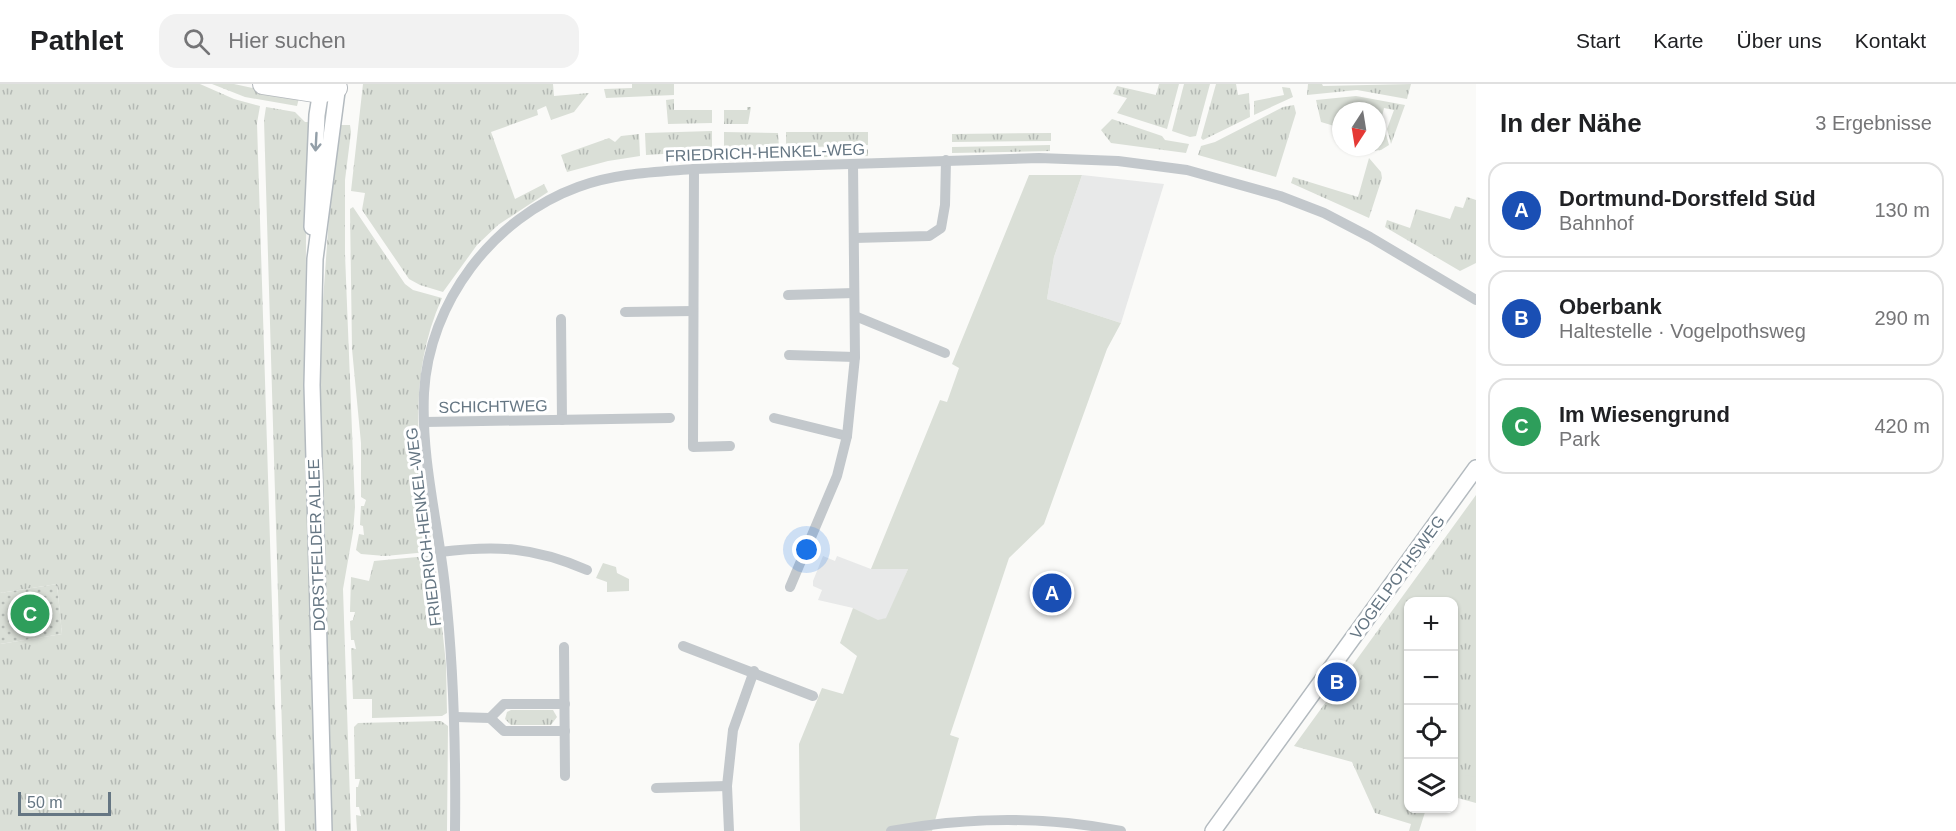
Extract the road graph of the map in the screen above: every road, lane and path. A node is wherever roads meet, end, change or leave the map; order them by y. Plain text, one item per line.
1 (262, 84) edge
2 (330, 87) edge
3 (946, 160) junction
4 (854, 164) junction
5 (694, 169) junction
6 (854, 238) junction
7 (854, 293) junction
8 (788, 295) dead end
9 (1476, 300) edge
10 (693, 310) junction
11 (625, 312) dead end
12 (855, 316) junction
13 (561, 319) dead end
14 (945, 353) dead end
15 (789, 356) dead end
16 (855, 357) junction
17 (670, 418) dead end
18 (774, 418) dead end
19 (562, 420) junction
20 (425, 422) junction
21 (848, 436) junction
22 (730, 446) dead end
23 (1476, 468) edge
24 (440, 552) junction
25 (587, 570) dead end
26 (790, 587) dead end
27 (683, 646) dead end
28 (564, 647) dead end
29 (754, 671) junction
30 (813, 696) dead end
31 (565, 704) junction
32 (456, 717) junction
33 (490, 718) junction
34 (565, 731) junction
35 (565, 776) dead end
36 (727, 786) junction
37 (656, 788) dead end
38 (324, 831) edge
39 (455, 831) edge
40 (729, 831) edge
41 (891, 831) edge
42 (1121, 831) edge
43 (1213, 831) edge

1 - 2 highway
2 - 38 main road, DORSTFELDER ALLEE
3 - 4 street, FRIEDRICH-HENKEL-WEG
3 - 6 street
3 - 9 street, FRIEDRICH-HENKEL-WEG
4 - 5 street, FRIEDRICH-HENKEL-WEG
4 - 6 street
5 - 10 street
5 - 20 street, FRIEDRICH-HENKEL-WEG
6 - 7 street
7 - 8 street
7 - 12 street
10 - 11 street
10 - 22 street
12 - 14 street
12 - 16 street
13 - 19 street, SCHICHTWEG
15 - 16 street
16 - 21 street
17 - 19 street, SCHICHTWEG
18 - 21 street
19 - 20 street, SCHICHTWEG
20 - 24 street, FRIEDRICH-HENKEL-WEG
21 - 26 street
23 - 43 main road, VOGELPOTHSWEG
24 - 25 street
24 - 32 street, FRIEDRICH-HENKEL-WEG
27 - 29 street
28 - 31 street
29 - 30 street
29 - 36 street
31 - 33 street
31 - 34 street
32 - 33 street
32 - 39 street, FRIEDRICH-HENKEL-WEG
33 - 34 street
34 - 35 street
36 - 37 street
36 - 40 street
41 - 42 street

